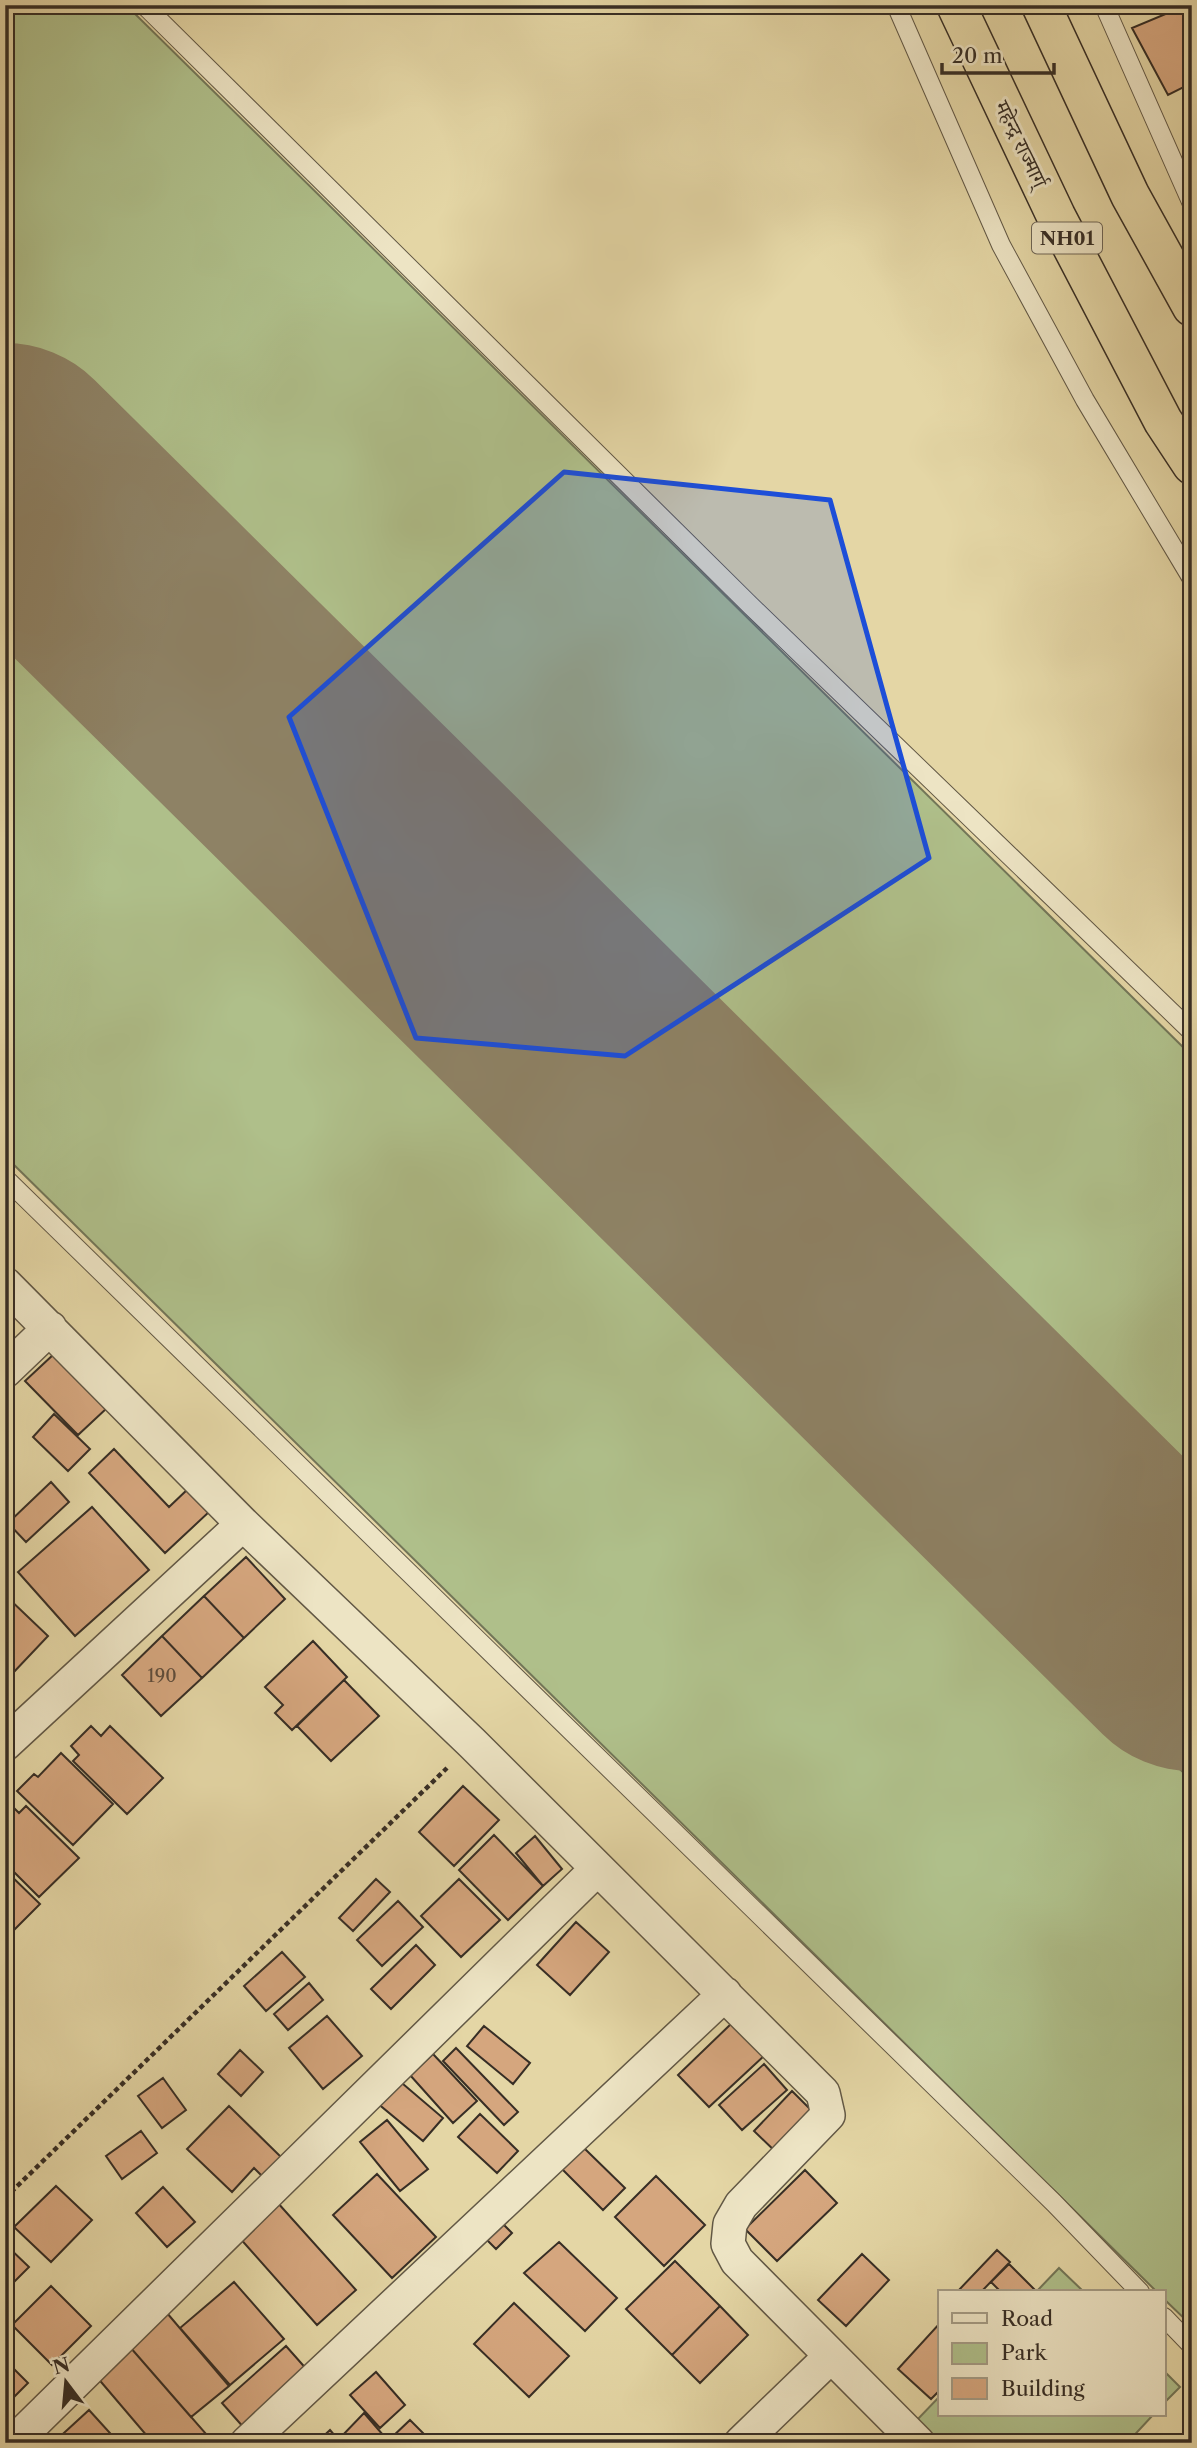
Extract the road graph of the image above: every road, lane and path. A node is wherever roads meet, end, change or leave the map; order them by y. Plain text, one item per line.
1 (144, 5) edge
2 (896, 5) edge
3 (956, 5) edge
4 (1041, 5) edge
5 (1104, 5) edge
6 (1192, 204) edge
7 (1192, 307) edge
8 (1192, 465) edge
9 (1192, 579) edge
10 (1192, 1032) edge
11 (5, 1178) edge
12 (5, 1284) edge
13 (50, 1328) junction
14 (5, 1371) edge
15 (243, 1524) junction
16 (472, 1743) junction
17 (5, 1744) edge
18 (597, 1869) junction
19 (725, 1994) junction
20 (5, 2198) edge
21 (1138, 2290) edge
22 (1166, 2319) edge
23 (1192, 2346) edge
24 (830, 2357) junction
25 (13, 2443) edge
26 (247, 2443) edge
27 (741, 2443) edge
28 (918, 2443) edge

1 - 10 lane
2 - 9 lane
3 - 8 highway, महेन्द्र राज्मार्ग् / NH01
4 - 7 highway
5 - 6 lane
11 - 21 lane
12 - 13 street
13 - 14 street
13 - 15 street
15 - 16 street
15 - 17 street
16 - 18 street
16 - 20 path
18 - 19 street
18 - 25 street
19 - 24 street
19 - 26 street
22 - 23 lane
24 - 27 street
24 - 28 street

